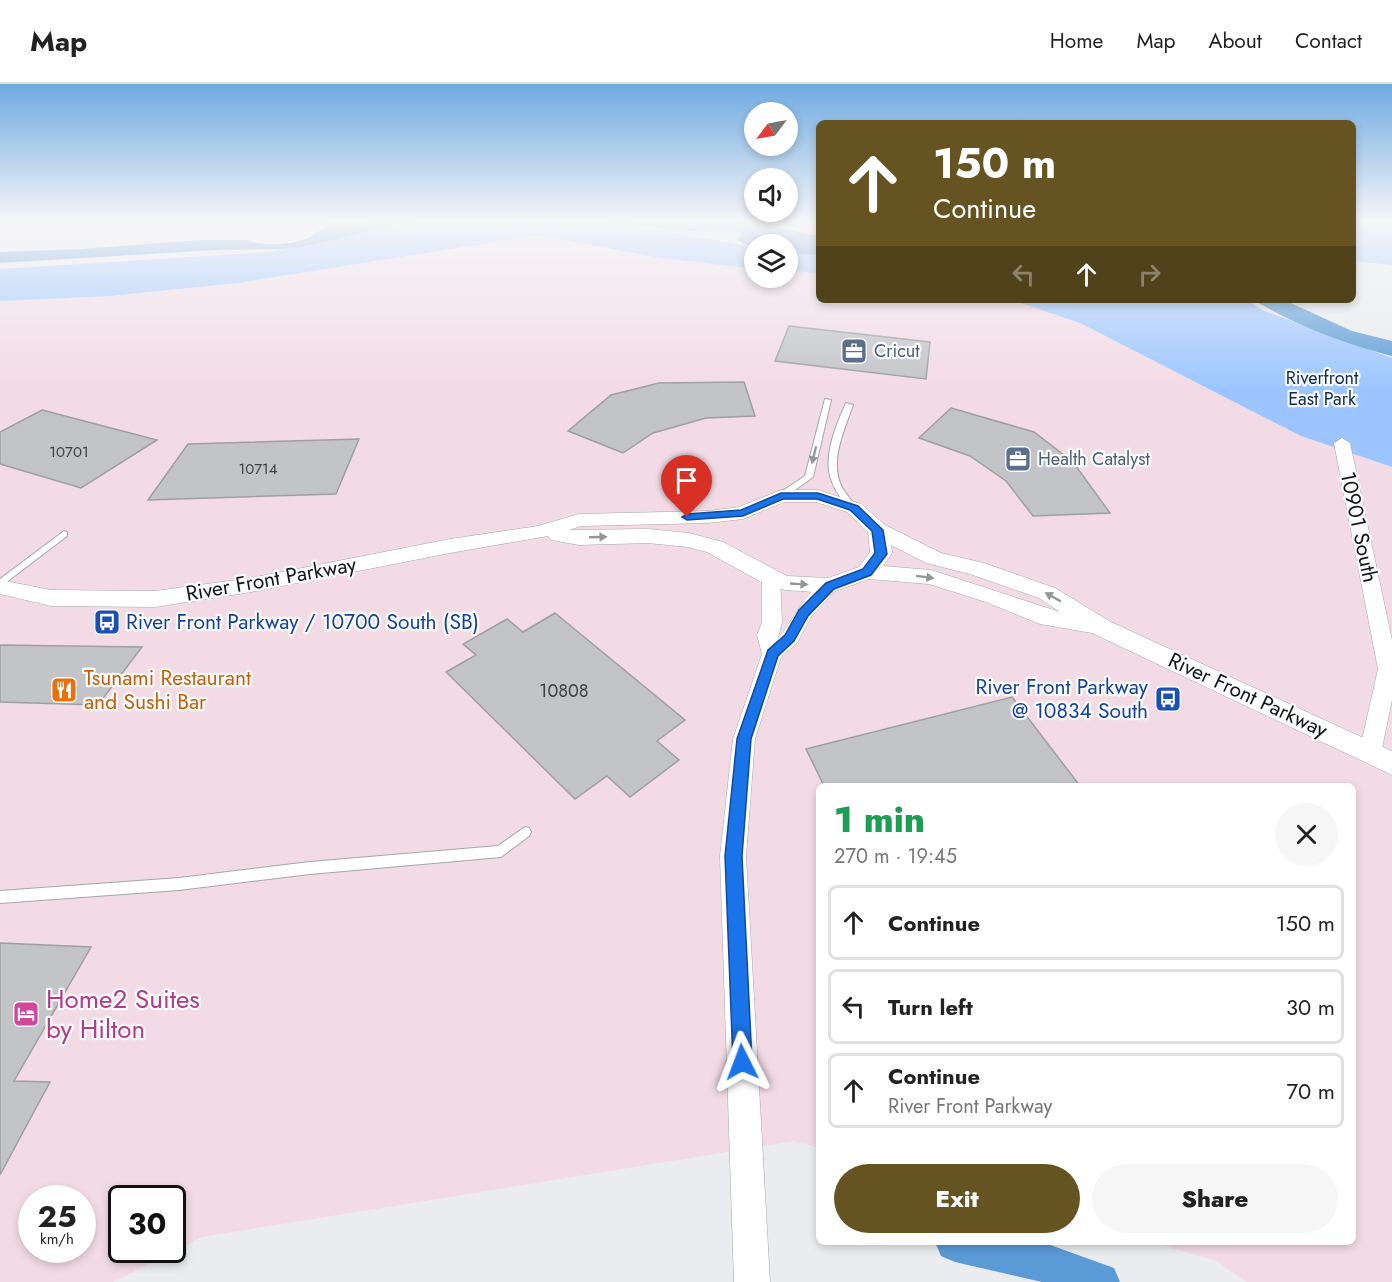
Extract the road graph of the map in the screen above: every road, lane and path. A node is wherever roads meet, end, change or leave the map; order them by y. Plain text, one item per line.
1 (827, 400) dead end
2 (849, 405) dead end
3 (1342, 443) dead end
4 (781, 496) junction
5 (854, 508) junction
6 (743, 513) junction
7 (878, 530) junction
8 (540, 532) junction
9 (64, 534) dead end
10 (746, 563) junction
11 (867, 572) junction
12 (771, 579) junction
13 (0, 585) edge
14 (830, 586) junction
15 (1103, 628) junction
16 (772, 654) junction
17 (1381, 758) edge
18 (525, 832) dead end
19 (0, 897) edge
20 (752, 1282) edge

1 -> 4 lane
2 - 5 lane
3 - 17 street, 10901 South
4 - 5 street
4 - 6 street
5 - 7 street
6 - 8 street, River Front Parkway
6 - 10 street
7 - 11 street
15 -> 7 street, River Front Parkway
8 -> 10 street, River Front Parkway
8 - 13 street, River Front Parkway
9 - 13 lane
10 - 12 street
11 - 14 street
11 -> 15 street, River Front Parkway
12 -> 14 street
12 - 16 street
14 - 16 street
15 - 17 street, River Front Parkway
16 - 20 street
18 - 19 lane

